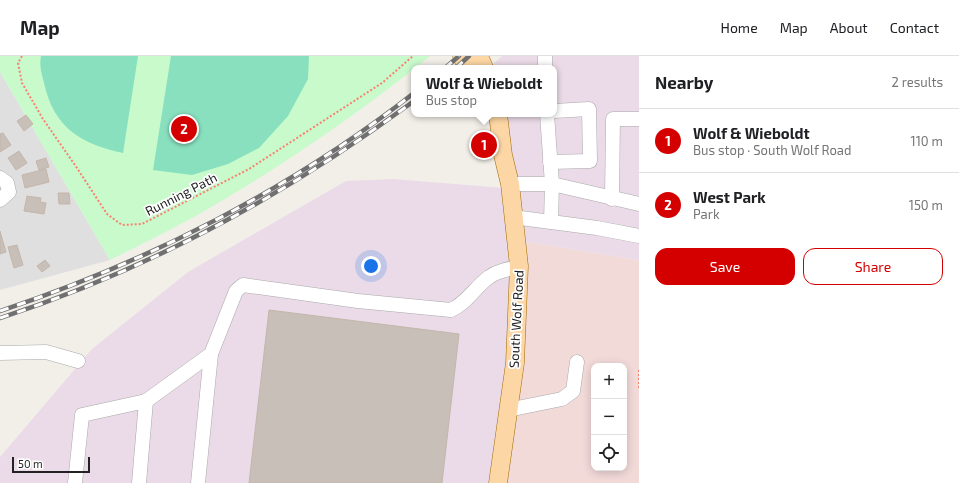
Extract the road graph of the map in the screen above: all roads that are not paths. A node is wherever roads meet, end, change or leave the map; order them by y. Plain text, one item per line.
1 (557, 111) edge
2 (486, 117) edge
3 (498, 117) edge
4 (547, 117) edge
5 (639, 119) edge
6 (503, 155) junction
7 (550, 162) junction
8 (0, 178) edge
9 (510, 184) junction
10 (552, 184) junction
11 (612, 199) junction
12 (0, 200) edge
13 (639, 204) edge
14 (513, 218) junction
15 (552, 222) junction
16 (639, 236) edge
17 (519, 268) junction
18 (0, 353) edge
19 (211, 354) junction
20 (78, 361) dead end
21 (577, 362) dead end
22 (146, 401) junction
23 (508, 410) junction
24 (75, 483) edge
25 (139, 483) edge
26 (198, 483) edge
27 (498, 483) edge

1 - 7 street
2 - 6 main road, South Wolf Road
3 - 6 main road, South Wolf Road
4 - 7 street
5 - 11 street
6 - 9 main road, South Wolf Road
7 - 10 street
8 - 12 street
9 - 10 street
9 - 14 main road, South Wolf Road
10 - 11 street
10 - 15 street
11 - 13 street
14 - 15 street
14 - 17 main road, South Wolf Road
15 - 16 street
17 - 19 street
17 - 23 main road, South Wolf Road
18 - 20 street
19 - 22 street
19 - 26 street
21 - 23 street
22 - 24 street
22 - 25 street
23 - 27 main road, South Wolf Road

